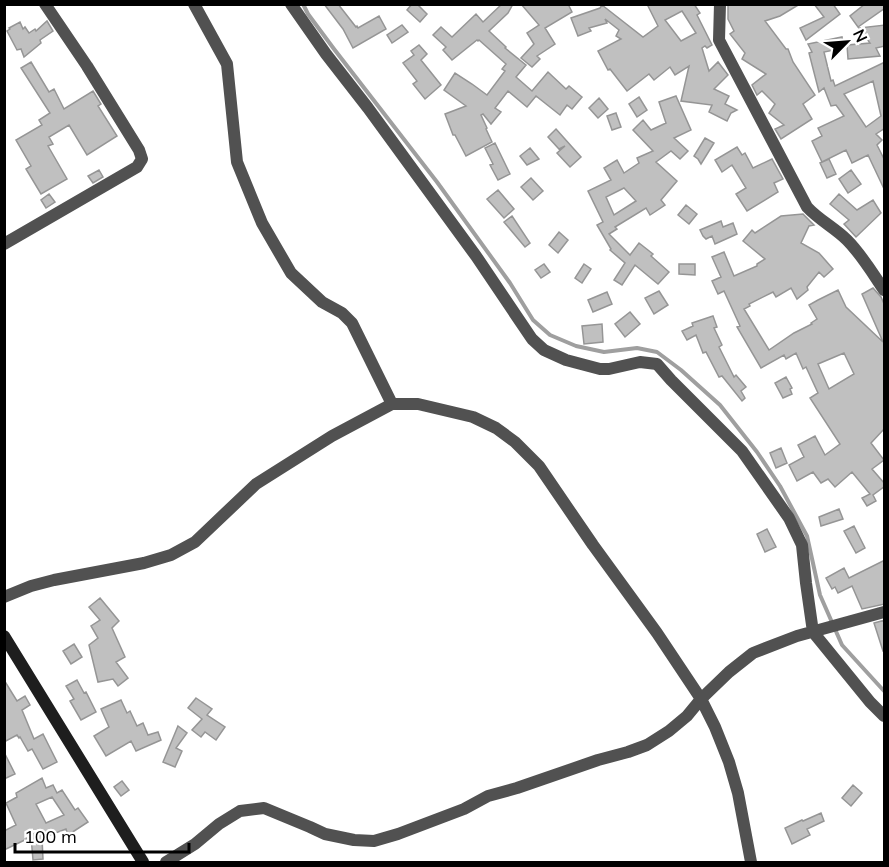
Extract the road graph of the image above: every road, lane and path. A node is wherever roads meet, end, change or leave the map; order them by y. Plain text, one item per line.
1 (45, 4) edge
2 (194, 4) edge
3 (291, 4) edge
4 (720, 4) edge
5 (4, 244) edge
6 (885, 290) edge
7 (392, 404) junction
8 (4, 597) edge
9 (885, 612) edge
10 (813, 632) junction
11 (4, 636) edge
12 (701, 699) junction
13 (885, 716) edge
14 (142, 862) edge
15 (166, 862) edge
16 (751, 862) edge

1 - 5 street
2 - 7 street
3 - 10 street
4 - 6 street
7 - 8 street
7 - 12 street
9 - 10 street
10 - 12 street
10 - 13 street
11 - 14 main road
12 - 15 street
12 - 16 street

